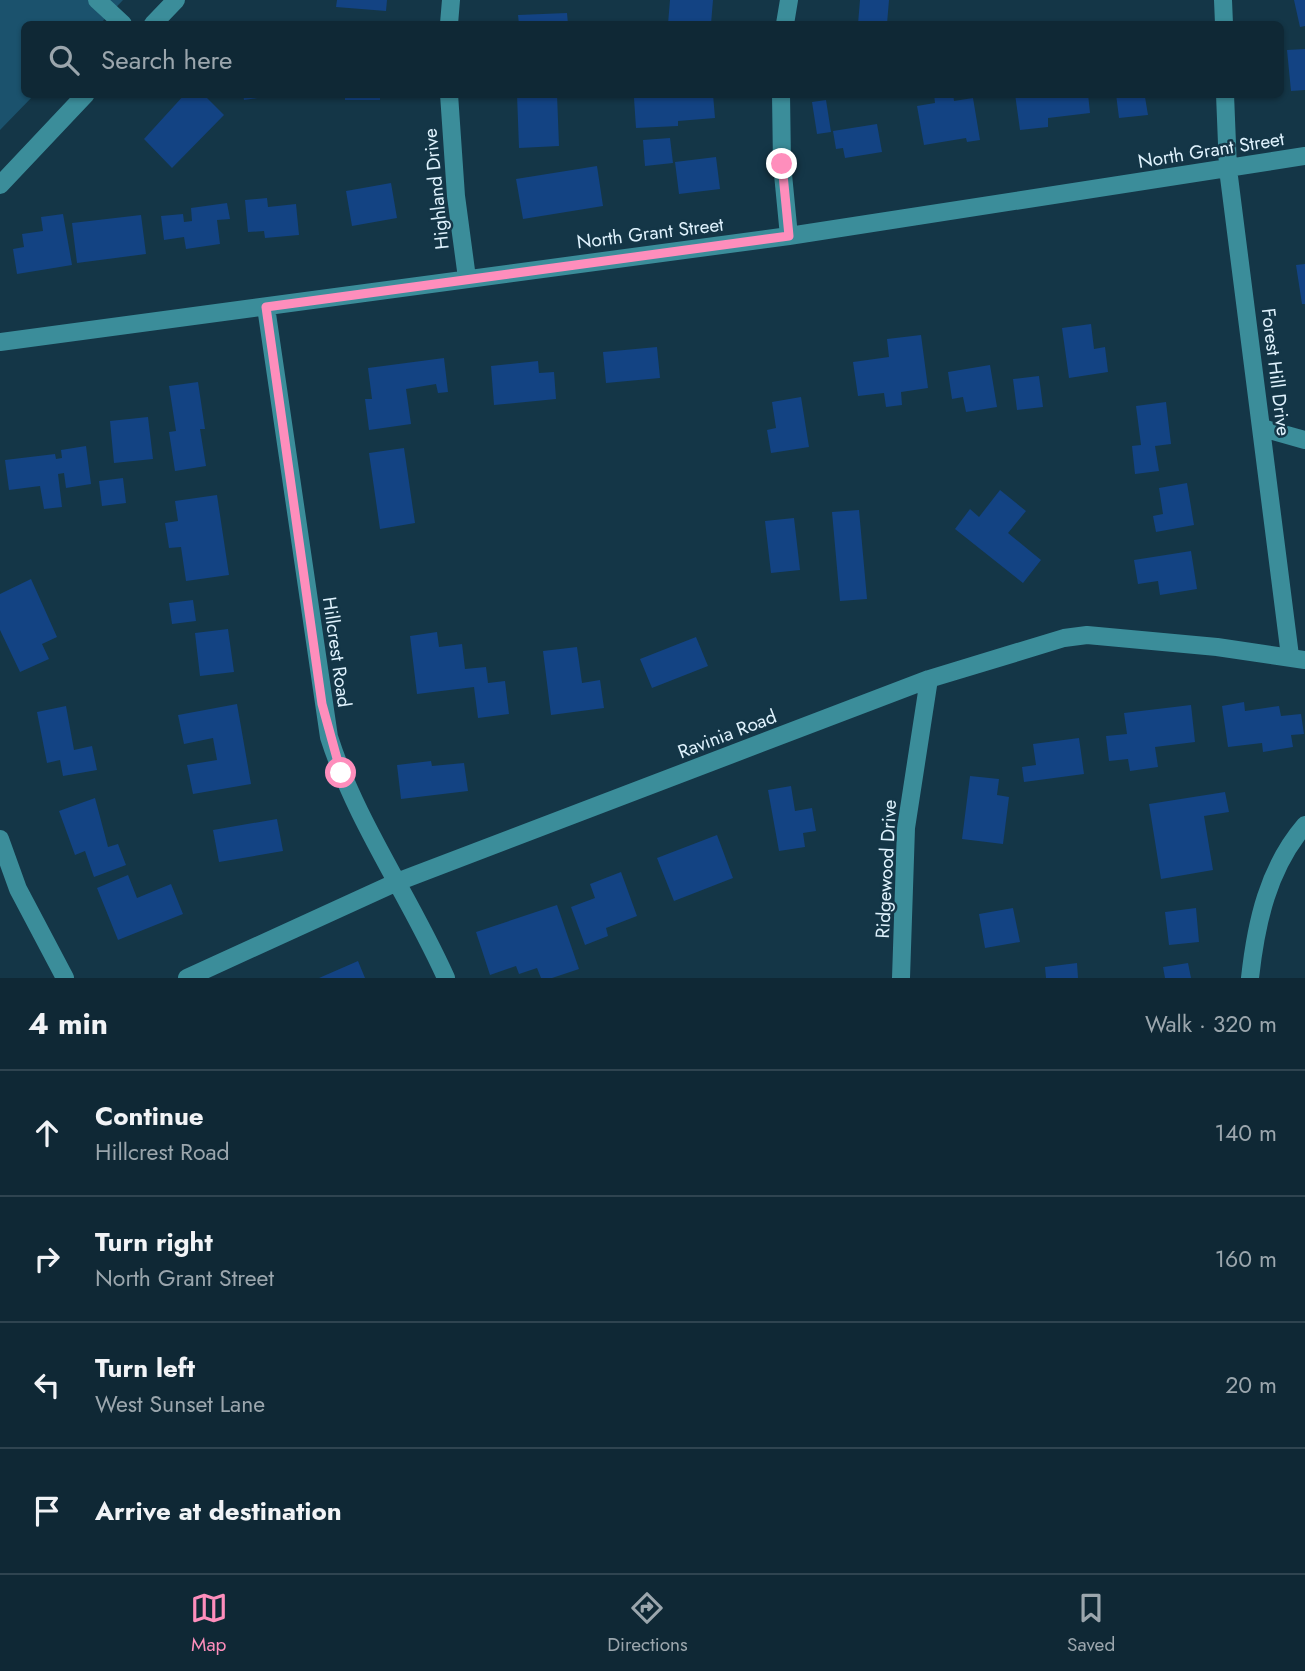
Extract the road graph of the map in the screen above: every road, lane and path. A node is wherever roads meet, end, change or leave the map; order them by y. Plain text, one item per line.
1 (97, 0) edge
2 (176, 0) edge
3 (451, 0) edge
4 (789, 0) edge
5 (1223, 0) edge
6 (120, 21) edge
7 (156, 21) edge
8 (449, 21) edge
9 (786, 21) edge
10 (1224, 21) edge
11 (82, 98) edge
12 (449, 98) edge
13 (781, 98) edge
14 (1225, 98) edge
15 (1305, 156) edge
16 (1228, 169) junction
17 (0, 185) edge
18 (789, 236) junction
19 (467, 278) junction
20 (266, 307) junction
21 (0, 342) edge
22 (1262, 428) junction
23 (1305, 440) edge
24 (1297, 658) edge
25 (929, 679) junction
26 (1305, 825) edge
27 (0, 839) edge
28 (397, 882) junction
29 (65, 978) edge
30 (187, 978) edge
31 (446, 978) edge
32 (901, 978) edge
33 (1250, 978) edge

1 - 6 street
2 - 7 street
3 - 8 street
4 - 9 street
5 - 10 street
11 - 17 street
12 - 19 street, Highland Drive
13 - 18 street
14 - 16 street, Forest Hill Drive
15 - 16 street, North Grant Street
16 - 18 street, North Grant Street
16 - 22 street, Forest Hill Drive
18 - 19 street, North Grant Street
19 - 20 street, North Grant Street
20 - 21 street, North Grant Street
20 - 28 street, Hillcrest Road
22 - 23 street
22 - 24 street, Forest Hill Drive
24 - 25 street, Ravinia Road
25 - 28 street, Ravinia Road
25 - 32 street, Ridgewood Drive
26 - 33 street
27 - 29 street
28 - 30 street, Ravinia Road
28 - 31 street, Hillcrest Road

